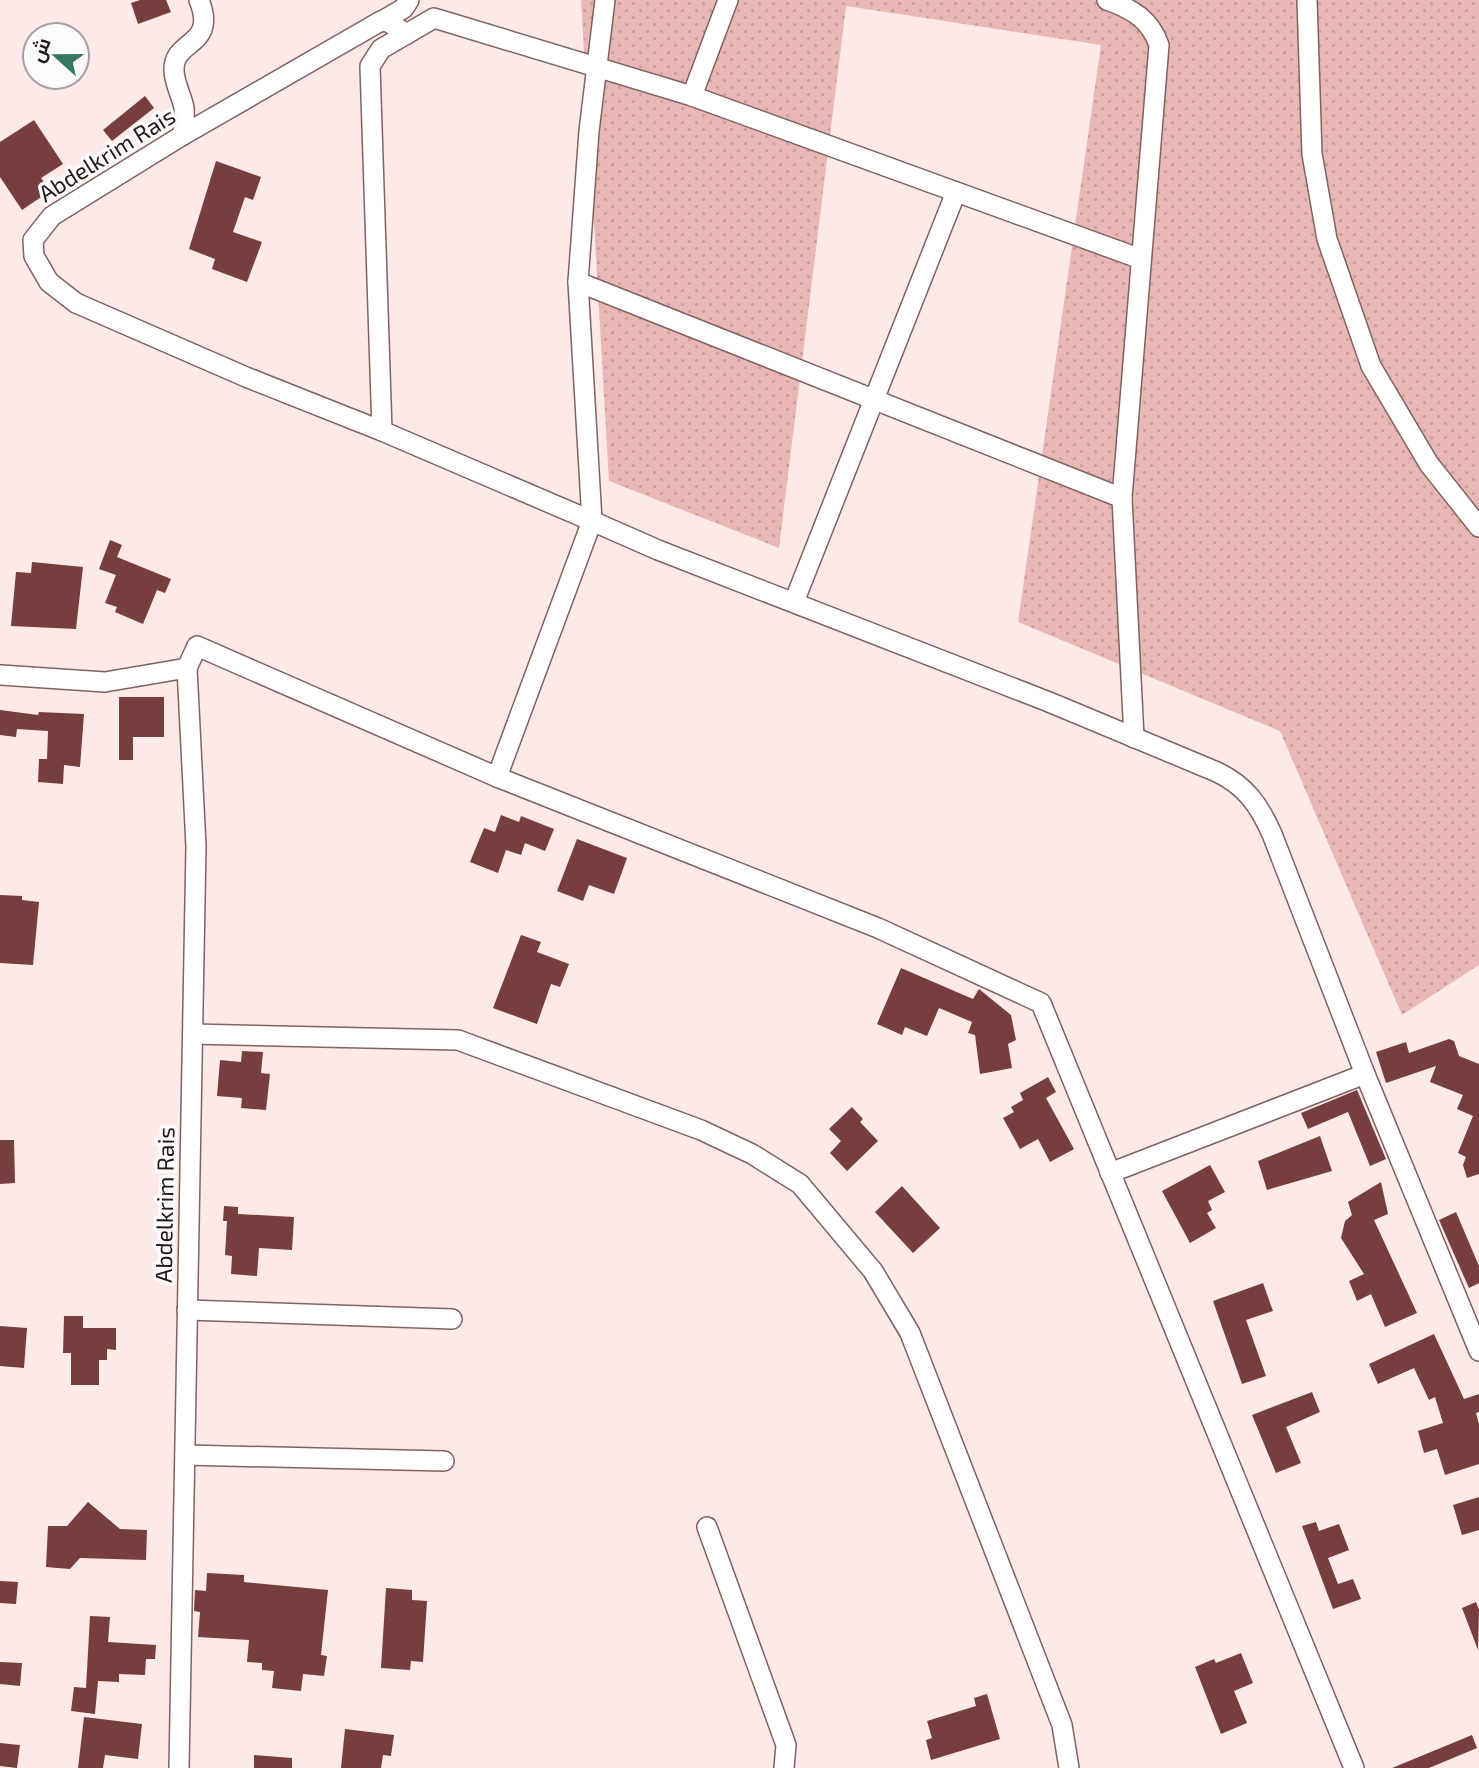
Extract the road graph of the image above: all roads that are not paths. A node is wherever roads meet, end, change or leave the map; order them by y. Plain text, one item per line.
1 (199, 0) edge
2 (409, 0) edge
3 (606, 0) edge
4 (728, 0) edge
5 (1107, 0) edge
6 (1307, 0) edge
7 (384, 20) junction
8 (407, 34) junction
9 (598, 70) junction
10 (692, 96) junction
11 (183, 135) junction
12 (956, 192) junction
13 (1141, 259) junction
14 (578, 282) junction
15 (874, 400) junction
16 (382, 431) junction
17 (1122, 498) junction
18 (593, 521) junction
19 (1479, 527) edge
20 (794, 602) junction
21 (187, 668) junction
22 (1, 675) edge
23 (1134, 737) junction
24 (496, 777) junction
25 (193, 1034) junction
26 (1365, 1074) junction
27 (1110, 1173) junction
28 (187, 1310) junction
29 (452, 1319) dead end
30 (1479, 1352) edge
31 (185, 1455) junction
32 (444, 1461) dead end
33 (707, 1527) dead end
34 (180, 1768) edge
35 (784, 1768) edge
36 (1069, 1768) edge
37 (1354, 1768) edge

1 - 11 street
2 - 7 street, Abdelkrim Rais
3 - 9 street
4 - 10 street
5 - 13 street
6 - 19 street
7 - 8 street
7 - 11 street, Abdelkrim Rais
8 - 9 street
8 - 16 street
9 - 10 street
9 - 14 street
10 - 12 street
11 - 16 street, Abdelkrim Rais
12 - 13 street
12 - 15 street
13 - 17 street
14 - 15 street
14 - 18 street
15 - 17 street
15 - 20 street
16 - 18 street, Abdelkrim Rais
17 - 23 street
18 - 20 street, Abdelkrim Rais
18 - 24 street
20 - 23 street, Abdelkrim Rais
21 - 22 street
21 - 24 street, Abdelkrim Rais
21 - 25 street, Abdelkrim Rais
23 - 26 street, Abdelkrim Rais
24 - 27 street
25 - 28 street, Abdelkrim Rais
25 - 36 street
26 - 27 street
26 - 30 street, Abdelkrim Rais
27 - 37 street
28 - 29 street
28 - 31 street, Abdelkrim Rais
31 - 32 street
31 - 34 street, Abdelkrim Rais
33 - 35 street

